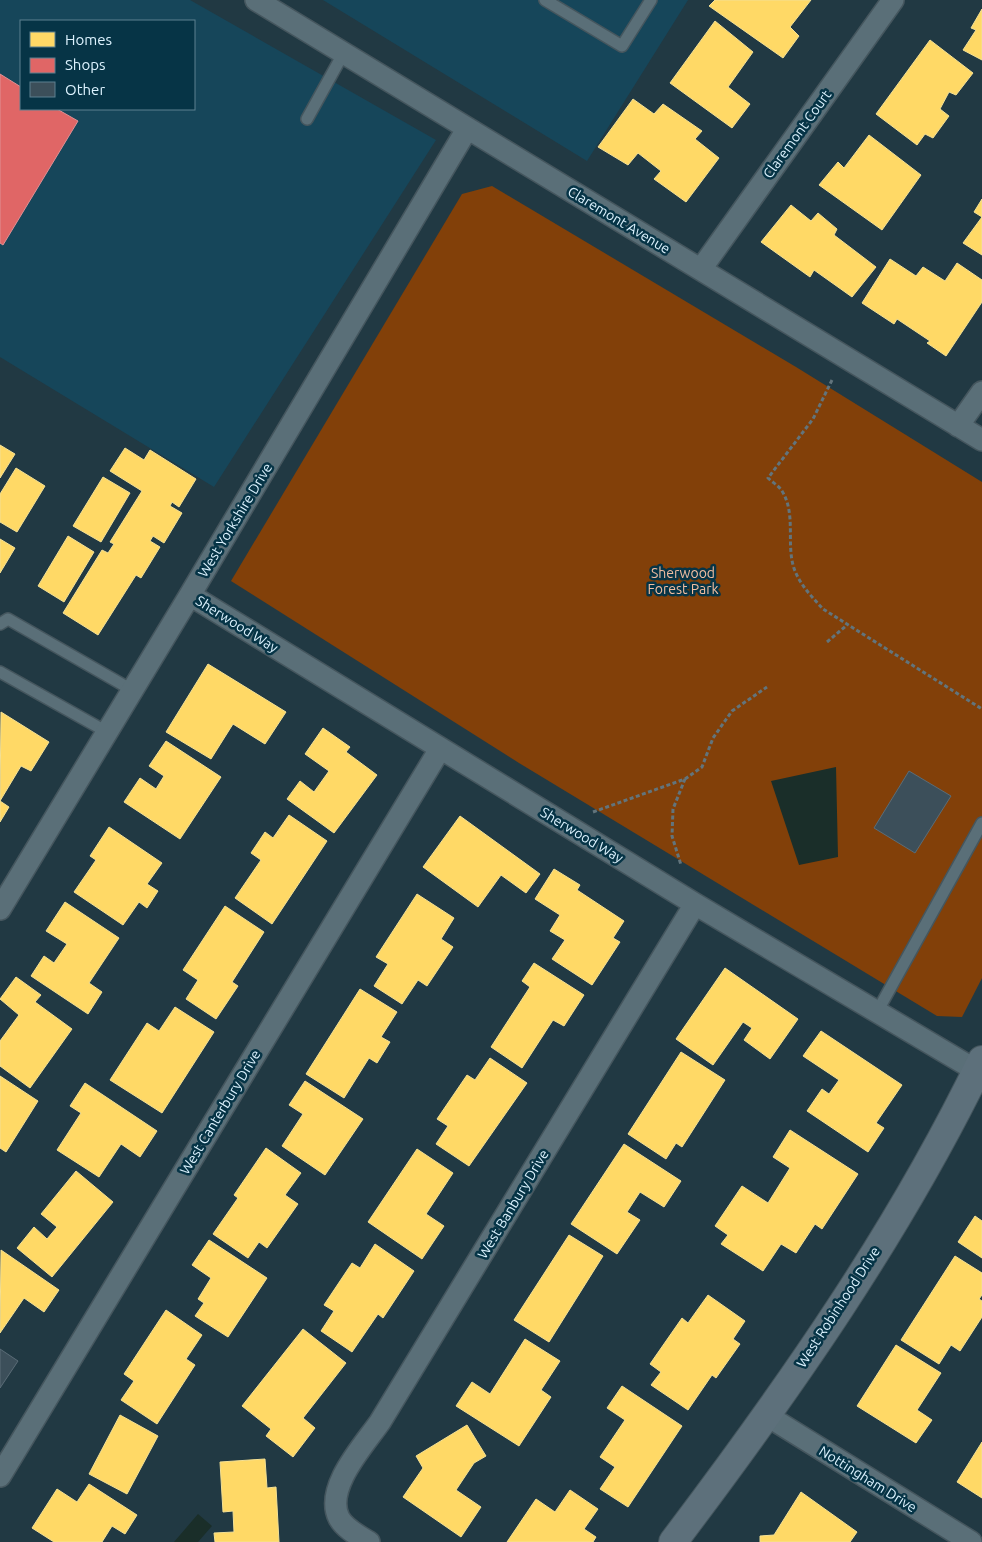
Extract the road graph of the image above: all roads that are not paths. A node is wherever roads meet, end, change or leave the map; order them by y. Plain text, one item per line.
1 (256, 0) edge
2 (546, 0) edge
3 (651, 0) edge
4 (893, 0) edge
5 (343, 54) junction
6 (308, 119) dead end
7 (467, 129) junction
8 (701, 269) junction
9 (982, 392) edge
10 (958, 426) junction
11 (982, 440) edge
12 (190, 595) junction
13 (0, 624) edge
14 (0, 672) edge
15 (132, 690) junction
16 (107, 732) junction
17 (440, 749) junction
18 (982, 823) edge
19 (695, 904) junction
20 (0, 909) edge
21 (878, 1012) junction
22 (979, 1066) edge
23 (766, 1415) junction
24 (0, 1476) edge
25 (369, 1542) edge
26 (673, 1542) edge
27 (971, 1542) edge

1 - 5 street, Claremont Avenue
2 - 3 lane
4 - 8 street, Claremont Court
5 - 6 lane
5 - 7 street, Claremont Avenue
7 - 8 street, Claremont Avenue
7 - 12 street, West Yorkshire Drive
8 - 10 street, Claremont Avenue
9 - 10 street
10 - 11 street, Claremont Avenue
12 - 15 street, West Yorkshire Drive
12 - 17 street, Sherwood Way
13 - 15 lane
14 - 16 lane
15 - 16 street, West Yorkshire Drive
16 - 20 street, West Yorkshire Drive
17 - 19 street, Sherwood Way
17 - 24 street, West Canterbury Drive
18 - 21 lane
19 - 21 street, Sherwood Way
19 - 25 street, West Banbury Drive
21 - 22 street, Sherwood Way
22 - 23 street, West Robinhood Drive
23 - 26 street, West Robinhood Drive
23 - 27 street, Nottingham Drive

